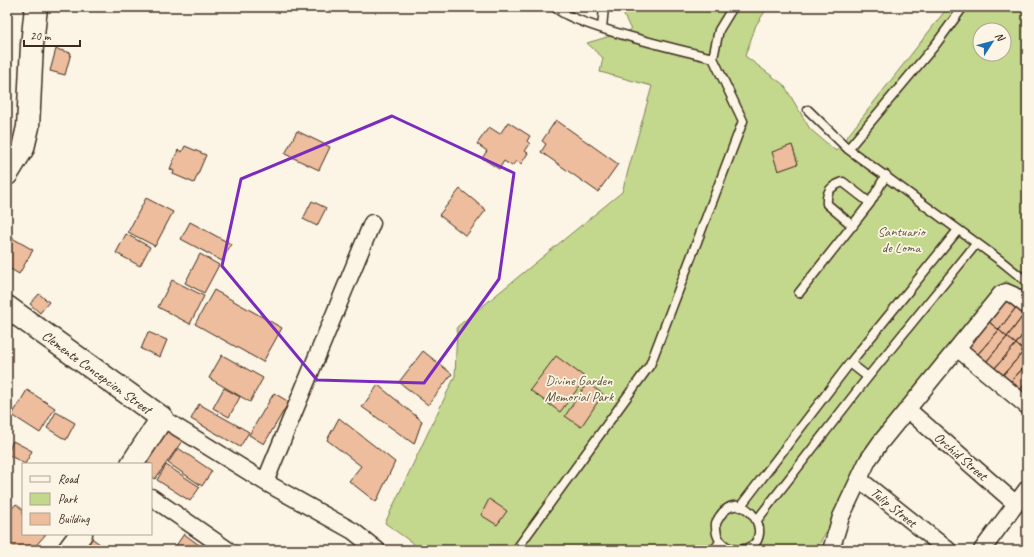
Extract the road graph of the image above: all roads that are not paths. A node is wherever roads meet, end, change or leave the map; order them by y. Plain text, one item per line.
1 (36, 7) edge
2 (555, 7) edge
3 (604, 7) edge
4 (733, 7) edge
5 (963, 7) edge
6 (602, 28) junction
7 (713, 58) junction
8 (808, 110) dead end
9 (848, 149) junction
10 (7, 174) edge
11 (886, 175) junction
12 (870, 203) junction
13 (372, 224) dead end
14 (853, 226) junction
15 (958, 230) junction
16 (976, 244) junction
17 (1027, 282) edge
18 (799, 293) dead end
19 (1027, 306) edge
20 (7, 307) edge
21 (957, 348) junction
22 (850, 363) junction
23 (868, 377) junction
24 (1027, 406) edge
25 (907, 409) junction
26 (162, 418) junction
27 (133, 463) edge
28 (860, 480) junction
29 (265, 482) junction
30 (1027, 489) edge
31 (152, 498) edge
32 (1016, 504) junction
33 (740, 507) junction
34 (757, 520) junction
35 (80, 535) edge
36 (720, 542) junction
37 (69, 550) edge
38 (228, 550) edge
39 (377, 550) edge
40 (516, 550) edge
41 (714, 550) edge
42 (735, 550) edge
43 (831, 550) edge
44 (948, 550) edge
45 (982, 550) edge

1 - 10 street
2 - 6 lane
3 - 6 lane
4 - 7 lane
5 - 9 lane
6 - 7 lane
7 - 40 lane
8 - 9 lane
9 - 11 lane
11 - 12 lane
11 - 15 lane
12 - 14 lane
12 - 14 lane
13 - 29 street
14 - 18 lane
15 - 16 lane
15 - 22 lane
16 - 17 lane
16 - 23 lane
19 - 21 street
20 - 26 street, Clemente Concepcion Street
21 - 24 street
21 - 25 street
22 - 23 lane
22 - 33 lane
23 - 34 lane
25 - 28 street
25 - 32 street, Orchid Street
26 - 27 street, Clemente Concepcion Street
26 - 29 street
28 - 43 street
28 - 44 street, Tulip Street
29 - 39 street
30 - 32 street
31 - 38 street
32 - 45 street
33 - 34 lane
33 - 36 lane
34 - 42 lane
35 - 37 street
36 - 41 lane
36 - 42 lane

